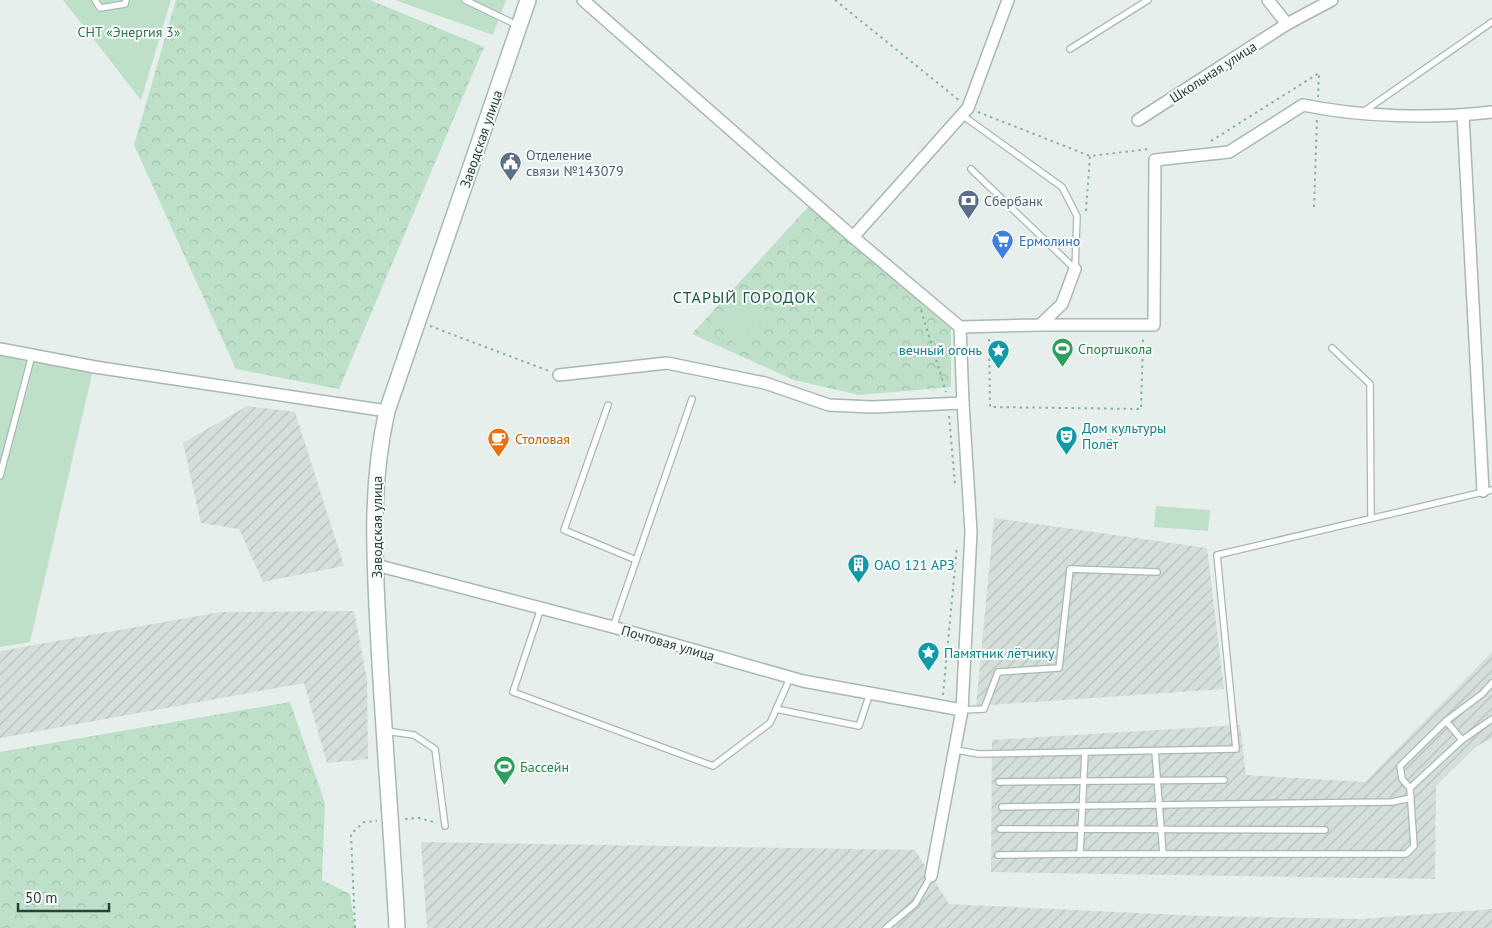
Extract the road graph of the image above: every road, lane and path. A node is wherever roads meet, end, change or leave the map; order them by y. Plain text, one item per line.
1 (95, 0) edge
2 (126, 0) edge
3 (465, 0) edge
4 (528, 0) edge
5 (583, 0) edge
6 (835, 0) edge
7 (1008, 0) edge
8 (1148, 0) edge
9 (1268, 0) edge
10 (1332, 0) edge
11 (1492, 22) edge
12 (1287, 24) junction
13 (520, 26) junction
14 (1070, 49) dead end
15 (1317, 108) junction
16 (965, 112) junction
17 (1492, 112) edge
18 (1361, 113) junction
19 (1463, 115) junction
20 (1138, 120) dead end
21 (1205, 145) dead end
22 (1151, 149) dead end
23 (971, 169) dead end
24 (1314, 207) dead end
25 (853, 237) junction
26 (1075, 269) junction
27 (914, 289) junction
28 (418, 322) junction
29 (1040, 325) junction
30 (1143, 325) junction
31 (988, 326) junction
32 (960, 327) junction
33 (1332, 348) dead end
34 (0, 349) edge
35 (32, 355) junction
36 (558, 375) joint
37 (692, 399) dead end
38 (962, 403) junction
39 (948, 404) junction
40 (608, 405) dead end
41 (387, 411) junction
42 (0, 476) edge
43 (1488, 490) edge
44 (956, 491) dead end
45 (1371, 518) junction
46 (958, 540) dead end
47 (636, 560) junction
48 (376, 565) junction
49 (1156, 572) dead end
50 (541, 608) junction
51 (613, 627) junction
52 (790, 678) junction
53 (1492, 683) edge
54 (870, 693) junction
55 (942, 706) junction
56 (776, 709) junction
57 (962, 710) junction
58 (1492, 718) edge
59 (1446, 721) junction
60 (384, 730) junction
61 (1462, 740) junction
62 (956, 750) junction
63 (1155, 751) junction
64 (1085, 752) junction
65 (1224, 780) dead end
66 (1084, 781) junction
67 (1158, 781) junction
68 (999, 782) dead end
69 (1410, 788) junction
70 (1411, 798) junction
71 (1159, 805) junction
72 (1083, 806) junction
73 (1002, 807) dead end
74 (390, 820) junction
75 (445, 826) joint
76 (1000, 829) dead end
77 (1082, 829) junction
78 (1161, 830) junction
79 (1325, 830) dead end
80 (1080, 854) junction
81 (1163, 854) junction
82 (998, 855) dead end
83 (931, 876) joint
84 (355, 928) edge
85 (397, 928) edge
86 (886, 928) edge

1 - 2 lane
3 - 13 lane
4 - 13 main road, Заводская улица
5 - 25 street
6 - 16 path
7 - 16 street
8 - 14 lane
9 - 12 street
10 - 12 street, Школьная улица
11 - 18 lane
12 - 20 street, Школьная улица
13 - 28 main road, Заводская улица
15 - 18 street
15 - 21 path
15 - 24 path
15 - 30 street
16 - 22 path
16 - 25 street
16 - 26 lane
17 - 19 street
18 - 19 street
19 - 43 street
23 - 26 lane
25 - 27 street
26 - 29 street
27 - 32 street
27 - 39 path
28 - 36 path
28 - 41 main road, Заводская улица
29 - 30 street
29 - 31 street
30 - 31 path
31 - 32 street
32 - 38 street
33 - 45 lane
34 - 35 street
35 - 41 street
35 - 42 lane
36 - 39 street
37 - 47 lane
38 - 39 street
38 - 57 street
39 - 44 path
40 - 47 lane
41 - 48 main road, Заводская улица
43 - 45 lane
45 - 63 lane
46 - 55 path
47 - 51 lane
48 - 50 street, Почтовая улица
48 - 60 main road, Заводская улица
49 - 57 lane
50 - 51 street, Почтовая улица
50 - 56 lane
51 - 52 street, Почтовая улица
52 - 54 street, Почтовая улица
52 - 56 lane
53 - 59 lane
54 - 55 street, Почтовая улица
54 - 56 lane
55 - 57 street, Почтовая улица
57 - 62 street
58 - 61 lane
59 - 61 lane
59 - 69 lane
60 - 74 main road, Заводская улица
60 - 75 lane
61 - 69 lane
62 - 64 lane
62 - 83 street
63 - 64 lane
63 - 67 lane
64 - 66 lane
65 - 67 lane
66 - 67 lane
66 - 68 lane
66 - 72 lane
67 - 71 lane
69 - 70 lane
70 - 71 lane
70 - 81 lane
71 - 72 lane
71 - 78 lane
72 - 73 lane
72 - 77 lane
74 - 75 path
74 - 84 path
74 - 85 main road, Заводская улица
76 - 77 lane
77 - 78 lane
77 - 80 lane
78 - 79 lane
78 - 81 lane
80 - 81 lane
80 - 82 lane
83 - 86 lane

